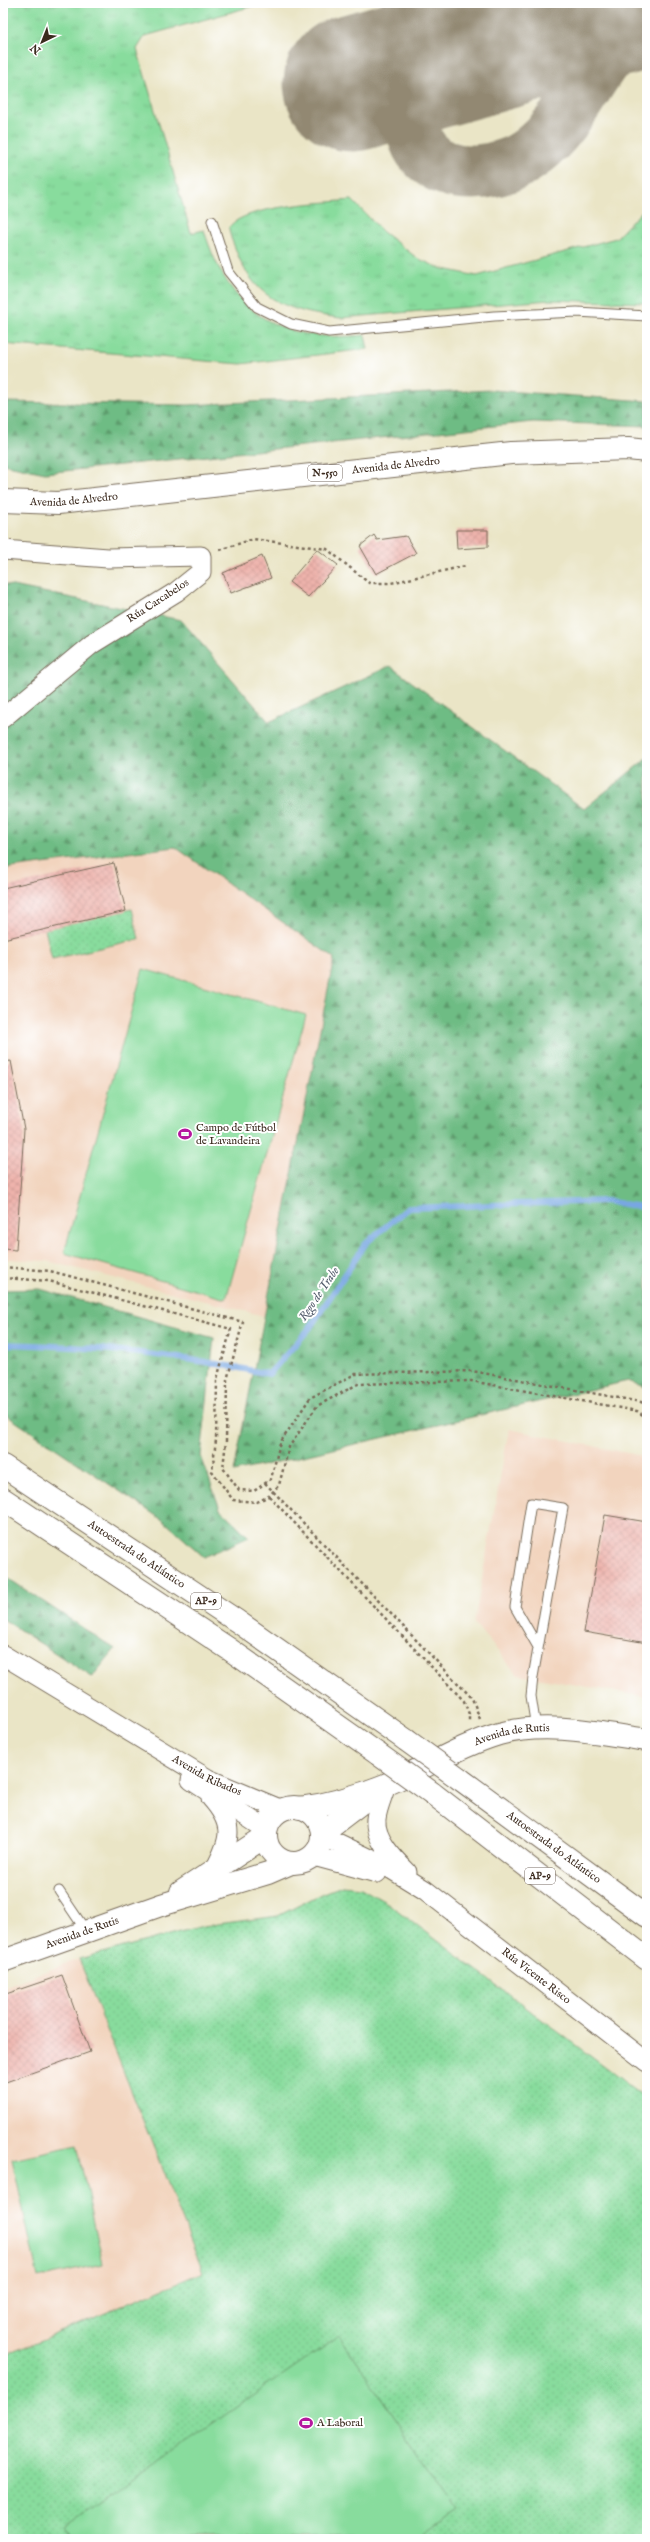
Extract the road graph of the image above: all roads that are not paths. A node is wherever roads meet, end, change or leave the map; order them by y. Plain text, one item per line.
1 (212, 221) dead end
2 (647, 316) edge
3 (647, 451) edge
4 (3, 501) edge
5 (3, 550) edge
6 (3, 718) edge
7 (3, 1466) edge
8 (3, 1499) edge
9 (538, 1647) junction
10 (3, 1655) edge
11 (536, 1728) junction
12 (135, 1736) junction
13 (647, 1740) edge
14 (386, 1785) junction
15 (206, 1792) junction
16 (291, 1809) junction
17 (267, 1833) junction
18 (322, 1834) junction
19 (314, 1856) junction
20 (291, 1863) junction
21 (215, 1869) junction
22 (425, 1890) junction
23 (59, 1891) dead end
24 (161, 1905) junction
25 (647, 1916) edge
26 (86, 1931) junction
27 (647, 1959) edge
28 (3, 1961) edge
29 (647, 2062) edge

1 - 2 lane
3 - 4 main road, Avenida de Alvedro / N-550
5 - 6 street, Rúa Carcabelos
7 - 25 main road, Autoestrada do Atlántico / AP-9, bridge
8 - 27 main road, AP-9, bridge
9 - 9 lane
9 - 11 lane
10 - 12 street, Avenida Ribados
11 - 13 main road, Avenida de Rutis
11 - 14 main road, Avenida de Rutis
12 - 15 street, Avenida Ribados
12 - 16 street, Avenida Ribados
14 - 16 main road, Avenida de Rutis
14 - 18 main road, Avenida de Rutis
14 - 22 street
15 - 17 street, Avenida Ribados
15 - 21 street, Avenida de Rutis
16 - 17 main road
16 - 18 main road
17 - 20 main road
17 - 21 main road, Avenida de Rutis
18 - 19 main road
18 - 22 street, Rúa Vicente Risco
19 - 20 main road
19 - 22 street, Rúa Vicente Risco
20 - 24 main road, Avenida de Rutis
21 - 24 main road, Avenida de Rutis
22 - 29 street, Rúa Vicente Risco
23 - 26 lane
24 - 26 main road, Avenida de Rutis
26 - 28 main road, Avenida de Rutis

